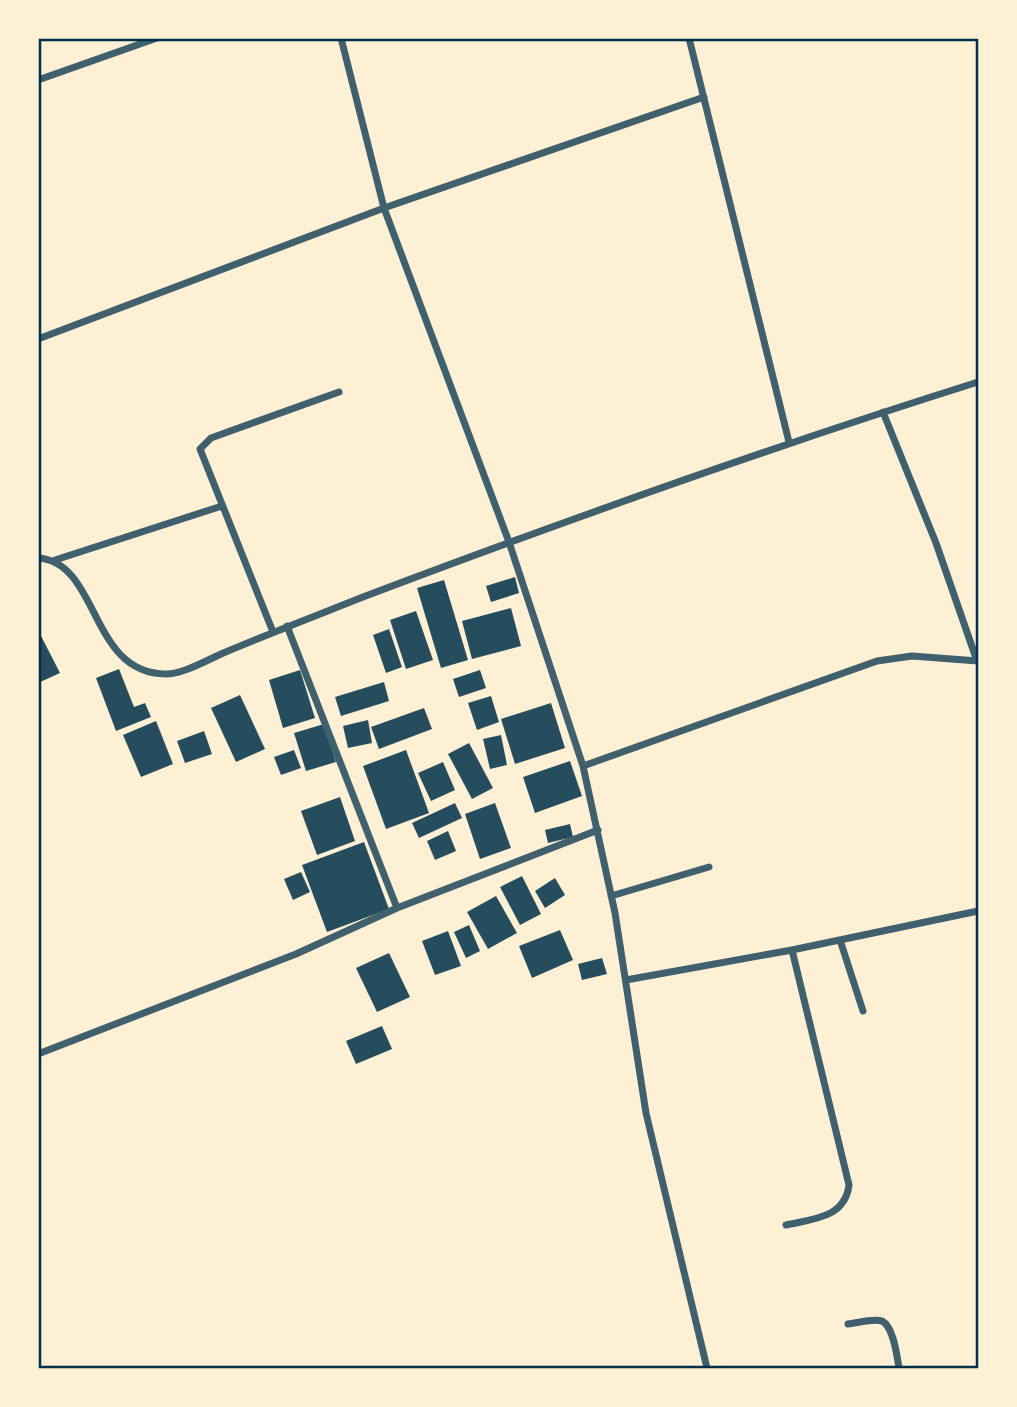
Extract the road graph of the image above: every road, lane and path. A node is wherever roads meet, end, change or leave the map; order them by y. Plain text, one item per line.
1 (157, 38) edge
2 (341, 38) edge
3 (689, 38) edge
4 (38, 80) edge
5 (704, 97) junction
6 (384, 208) junction
7 (38, 339) edge
8 (978, 382) edge
9 (339, 392) dead end
10 (883, 412) junction
11 (789, 442) junction
12 (222, 506) junction
13 (509, 542) junction
14 (38, 558) edge
15 (55, 560) junction
16 (287, 626) junction
17 (273, 632) junction
18 (978, 662) edge
19 (583, 766) junction
20 (598, 830) junction
21 (709, 867) dead end
22 (611, 895) junction
23 (397, 908) junction
24 (978, 911) edge
25 (841, 940) junction
26 (792, 950) junction
27 (626, 980) junction
28 (863, 1011) dead end
29 (38, 1054) edge
30 (786, 1225) dead end
31 (848, 1324) dead end
32 (707, 1368) edge
33 (899, 1368) edge

1 - 4 street
2 - 6 street
3 - 5 street
5 - 6 street
5 - 11 street
6 - 7 street
6 - 13 street
8 - 10 street
9 - 12 street
10 - 11 street
10 - 18 street
11 - 13 street
12 - 15 street
12 - 17 street
13 - 16 street
13 - 19 street
14 - 15 street
15 - 17 street
16 - 17 street
16 - 23 street
18 - 19 street
19 - 20 street
20 - 22 street
20 - 23 street
21 - 22 street
22 - 27 street
23 - 29 street
24 - 25 street
25 - 26 street
25 - 28 street
26 - 27 street
26 - 30 street
27 - 32 street
31 - 33 street

